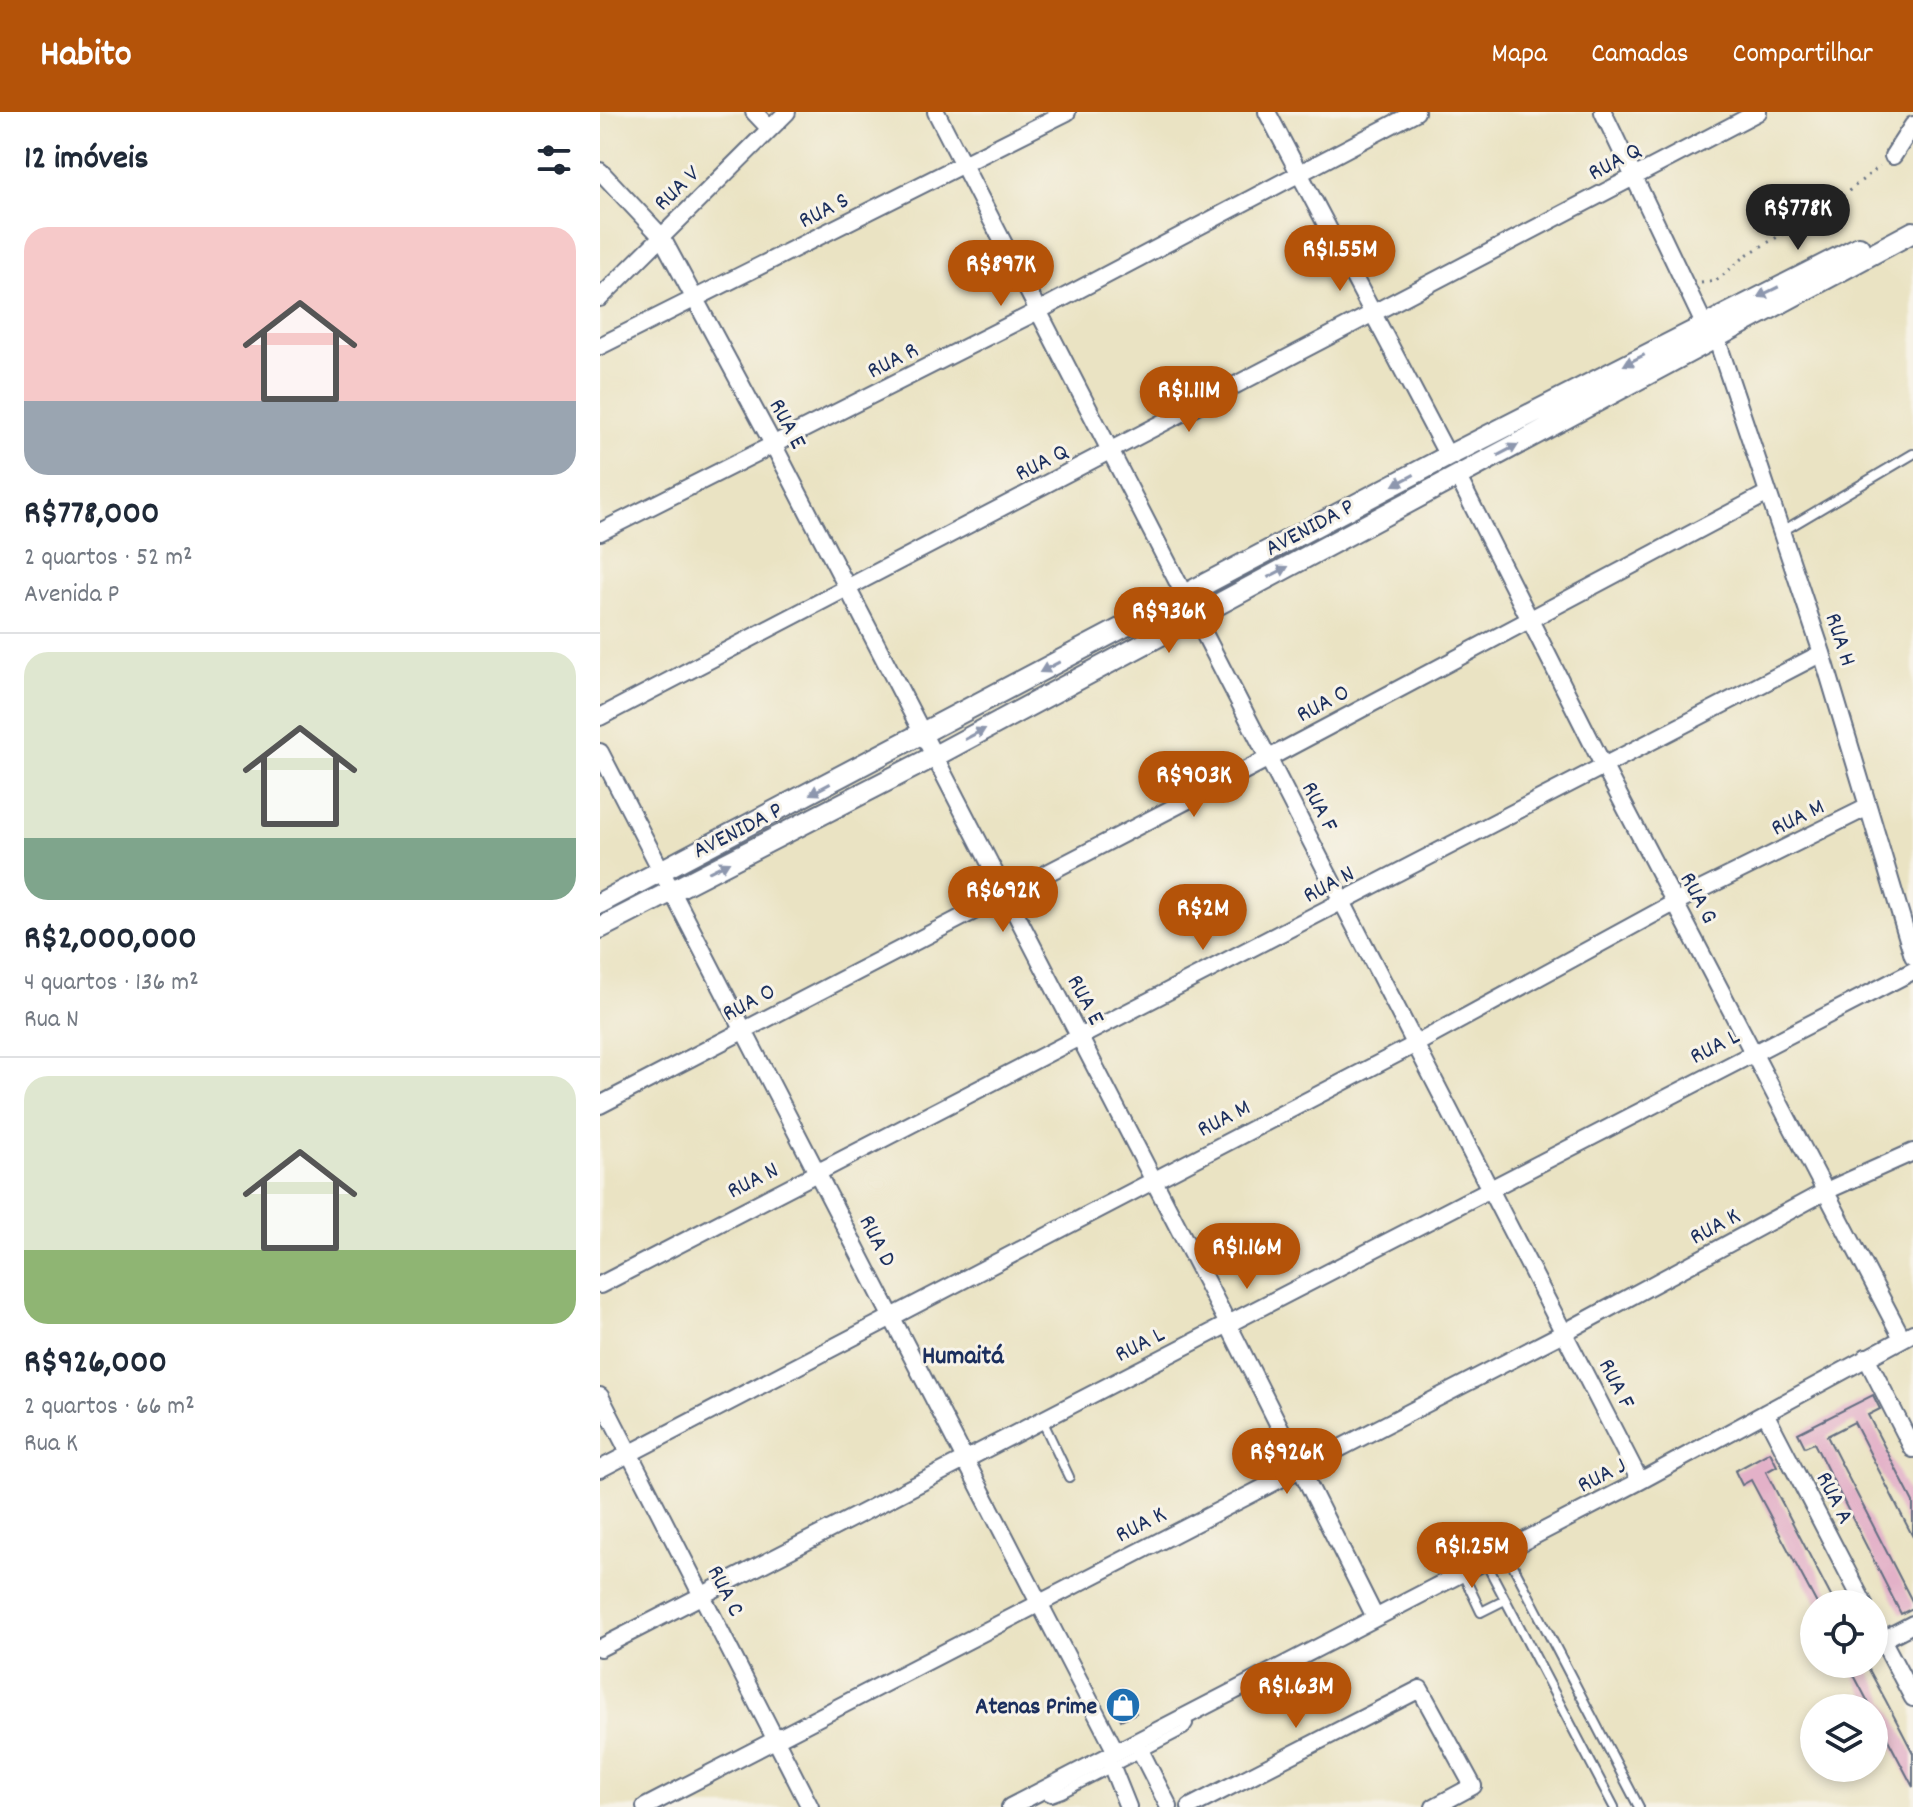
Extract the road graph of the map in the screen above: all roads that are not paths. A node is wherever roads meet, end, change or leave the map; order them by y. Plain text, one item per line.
1 (754, 112) edge
2 (787, 112) edge
3 (936, 112) edge
4 (1067, 112) edge
5 (1267, 112) edge
6 (1416, 112) edge
7 (1603, 112) edge
8 (1758, 112) edge
9 (1913, 125) edge
10 (770, 129) junction
11 (1893, 156) road end
12 (963, 166) junction
13 (600, 171) edge
14 (1300, 174) junction
15 (1636, 176) junction
16 (1913, 220) edge
17 (1913, 232) edge
18 (661, 236) junction
19 (600, 298) edge
20 (696, 301) junction
21 (1038, 311) junction
22 (1374, 314) junction
23 (1710, 332) junction
24 (600, 346) edge
25 (774, 446) junction
26 (1112, 452) junction
27 (1913, 454) edge
28 (1448, 456) junction
29 (1458, 477) junction
30 (1768, 493) junction
31 (600, 532) edge
32 (1781, 532) junction
33 (848, 588) junction
34 (1187, 596) junction
35 (1196, 615) junction
36 (1528, 618) junction
37 (1822, 653) junction
38 (600, 717) edge
39 (924, 734) junction
40 (600, 752) edge
41 (935, 756) junction
42 (1269, 758) junction
43 (1602, 763) junction
44 (1868, 807) junction
45 (662, 872) junction
46 (672, 892) junction
47 (1005, 894) junction
48 (1344, 902) junction
49 (1676, 902) junction
50 (600, 903) edge
51 (600, 928) edge
52 (1909, 930) edge
53 (1913, 956) edge
54 (1913, 971) edge
55 (745, 1029) junction
56 (1080, 1037) junction
57 (1416, 1044) junction
58 (1754, 1052) junction
59 (600, 1105) edge
60 (1913, 1152) edge
61 (817, 1172) junction
62 (1154, 1179) junction
63 (1491, 1187) junction
64 (1826, 1191) junction
65 (600, 1285) edge
66 (890, 1315) junction
67 (1228, 1324) junction
68 (1565, 1332) junction
69 (1908, 1336) edge
70 (1866, 1357) junction
71 (600, 1396) edge
72 (1765, 1413) junction
73 (1041, 1419) junction
74 (1913, 1449) edge
75 (629, 1454) junction
76 (964, 1458) junction
77 (1299, 1467) junction
78 (600, 1469) edge
79 (1069, 1477) dead end
80 (1640, 1481) junction
81 (1505, 1550) junction
82 (1485, 1561) junction
83 (1462, 1572) junction
84 (1857, 1590) edge
85 (703, 1593) junction
86 (1505, 1600) junction
87 (1039, 1602) junction
88 (1375, 1617) junction
89 (1913, 1624) edge
90 (1888, 1630) edge
91 (600, 1648) edge
92 (1888, 1651) edge
93 (1913, 1698) edge
94 (1186, 1714) junction
95 (776, 1739) junction
96 (1141, 1752) junction
97 (1114, 1759) junction
98 (1638, 1804) edge
99 (645, 1807) edge
100 (810, 1807) edge
101 (1010, 1807) edge
102 (1128, 1807) edge
103 (1150, 1807) edge
104 (1167, 1807) edge
105 (1190, 1807) edge
106 (1434, 1807) edge
107 (1614, 1807) edge
108 (1625, 1807) edge

1 - 10 street
2 - 10 street, RUA V
3 - 12 street, RUA F
4 - 12 street, RUA S
5 - 14 street
6 - 14 street, RUA R
7 - 15 street, RUA H
8 - 15 street, RUA Q
9 - 11 street
10 - 18 street, RUA V
12 - 20 street, RUA S
12 - 21 street, RUA F
13 - 18 street, RUA E
14 - 21 street, RUA R
14 - 22 street
15 - 22 street, RUA Q
15 - 23 street, RUA H
16 -> 23 street, AVENIDA P
17 - 23 street, AVENIDA P
18 - 19 street, RUA V
18 - 20 street, RUA E
20 - 24 street, RUA S
20 - 25 street, RUA E
21 - 25 street, RUA R
21 - 26 street, RUA F
22 - 26 street, RUA Q
22 - 28 street
23 -> 28 street, AVENIDA P
29 -> 23 street, AVENIDA P
23 - 30 street, RUA H
25 - 31 street, RUA R
25 - 33 street, RUA E
26 - 33 street, RUA Q
26 - 34 street, RUA F
27 - 32 lane
28 -> 34 street, AVENIDA P
35 -> 29 street, AVENIDA P
29 - 36 street, RUA G
30 - 32 street, RUA H
30 - 36 street, RUA O
32 - 37 street, RUA H
33 - 38 street, RUA Q
33 - 39 street, RUA E
34 - 35 street, RUA F
34 -> 39 street, AVENIDA P
41 -> 35 street, AVENIDA P
35 - 42 street, RUA F
36 - 42 street, RUA O
36 - 43 street, RUA G
37 - 43 street, RUA N
37 - 44 street, RUA H
39 - 41 street, RUA E
39 -> 45 street, AVENIDA P
40 - 45 street, RUA D
46 -> 41 street, AVENIDA P
41 - 47 street, RUA E
42 - 47 street, RUA O
42 - 48 street, RUA F
43 - 48 street, RUA N
43 - 49 street, RUA G
44 - 49 street, RUA M
44 - 52 street, RUA H
45 - 46 street, RUA D
45 - 50 street, AVENIDA P
46 - 51 street, AVENIDA P
46 - 55 street, RUA D
47 - 55 street, RUA O
47 - 56 street, RUA E
48 - 56 street, RUA N
48 - 57 street, RUA F
49 - 57 street, RUA M
49 - 58 street, RUA G
52 - 53 street, RUA H
54 - 58 street, RUA L
55 - 59 street, RUA O
55 - 61 street, RUA D
56 - 61 street, RUA N
56 - 62 street, RUA E
57 - 62 street, RUA M
57 - 63 street, RUA F
58 - 63 street, RUA L
58 - 64 street, RUA G
60 - 64 street, RUA K
61 - 65 street, RUA N
61 - 66 street, RUA D
62 - 66 street, RUA M
62 - 67 street, RUA E
63 - 67 street, RUA L
63 - 68 street, RUA F
64 - 68 street, RUA K
64 - 69 street, RUA G
66 - 75 street, RUA M
66 - 76 street, RUA D
67 - 73 street, RUA L
67 - 77 street, RUA E
68 - 77 street, RUA K
68 - 80 street, RUA F
69 - 70 street, RUA J
70 - 72 street, RUA J
70 - 74 street
71 - 75 street, RUA C
72 - 80 street, RUA J
72 - 84 street, RUA A
73 - 76 street, RUA L
73 - 79 lane
75 - 78 street, RUA M
75 - 85 street, RUA C
76 - 85 street, RUA L
76 - 87 street, RUA D
77 - 87 street, RUA K
77 - 88 street, RUA E
80 - 81 street, RUA J
81 - 82 street, RUA J
81 - 98 lane
82 - 83 street, RUA J
82 - 86 lane
83 - 86 lane
83 - 88 street, RUA J
85 - 91 street, RUA L
85 - 95 street, RUA C
86 - 107 lane
87 - 95 street, RUA K
87 - 97 street, RUA D
88 - 94 street, RUA J
89 - 90 street
92 - 93 street
94 - 96 lane
94 - 97 street, RUA J
95 - 99 street, RUA K
95 - 100 street, RUA C
96 - 97 lane
96 - 104 street
97 - 101 street, RUA J
97 - 102 street, RUA D
98 - 108 lane
103 - 104 street
105 - 106 street

